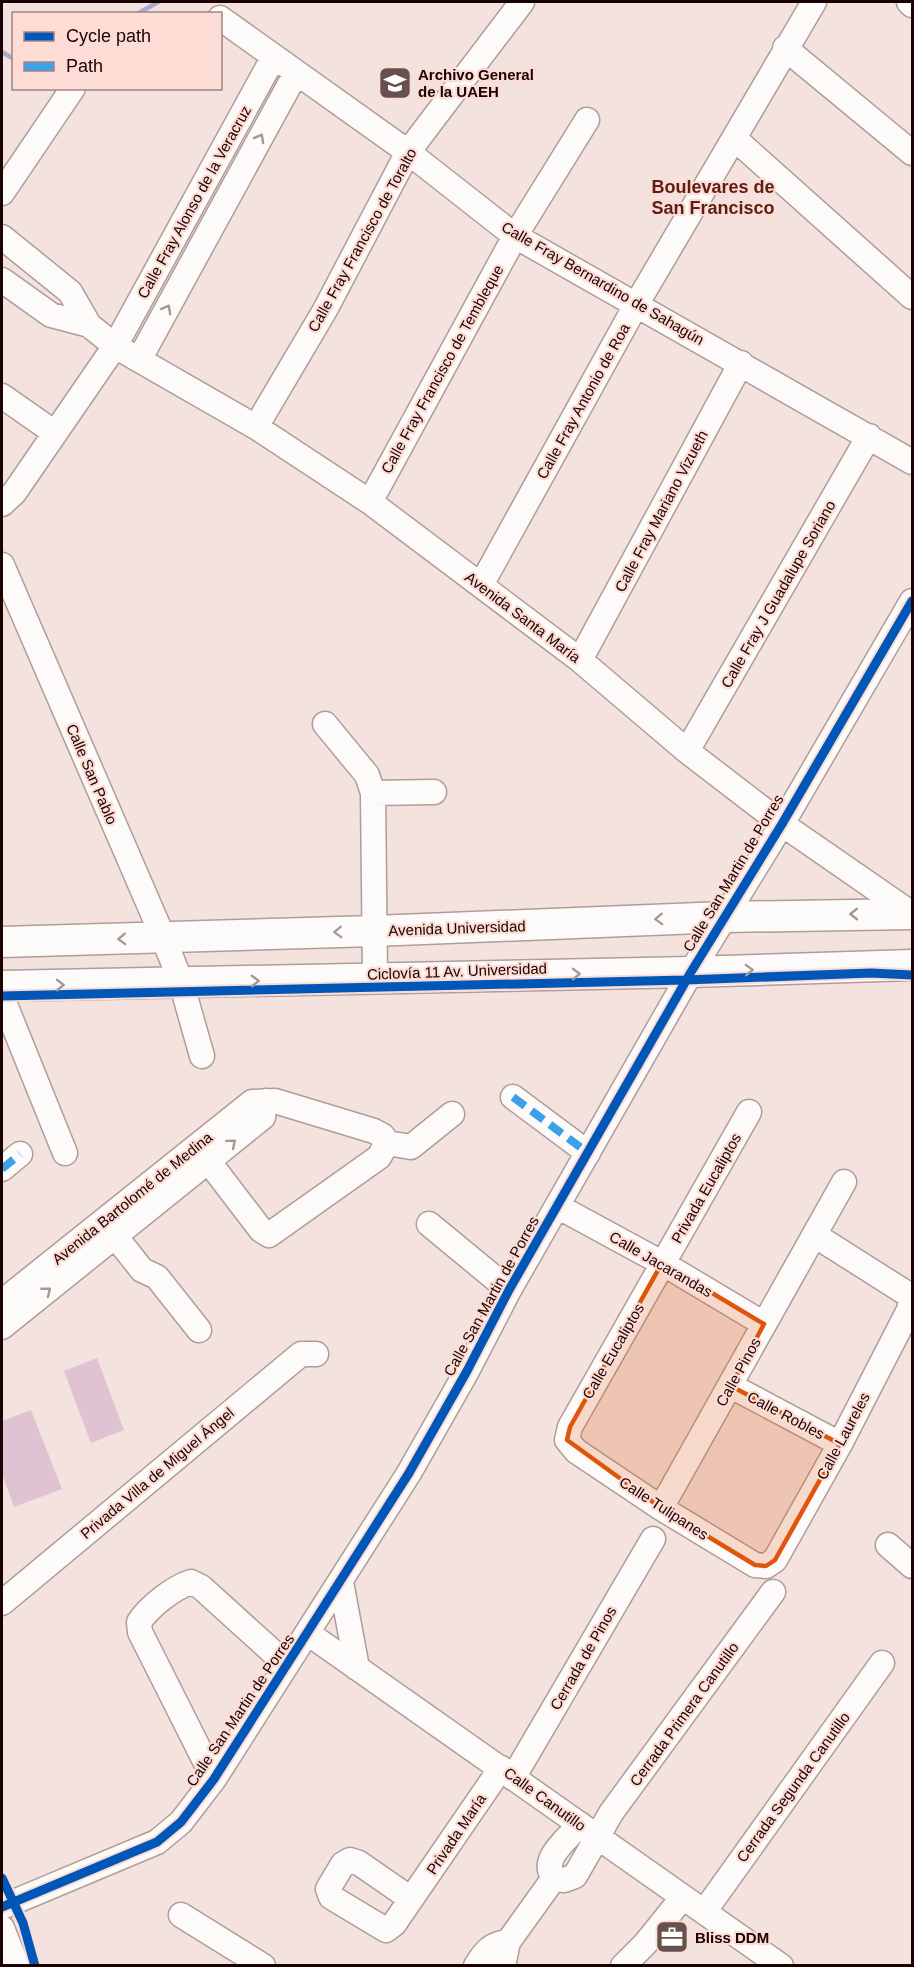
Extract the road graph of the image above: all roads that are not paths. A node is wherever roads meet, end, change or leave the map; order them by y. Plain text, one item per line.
1 (522, 2) edge
2 (814, 2) edge
3 (909, 2) edge
4 (912, 5) edge
5 (222, 20) edge
6 (785, 48) junction
7 (273, 58) junction
8 (296, 73) junction
9 (72, 90) edge
10 (587, 120) dead end
11 (734, 138) junction
12 (408, 152) junction
13 (912, 153) edge
14 (2, 193) edge
15 (515, 236) junction
16 (2, 237) edge
17 (2, 280) edge
18 (912, 297) edge
19 (636, 304) junction
20 (88, 325) junction
21 (115, 346) junction
22 (139, 360) junction
23 (741, 363) junction
24 (2, 396) edge
25 (256, 427) junction
26 (55, 433) junction
27 (869, 436) junction
28 (912, 462) edge
29 (370, 502) junction
30 (2, 504) edge
31 (2, 566) edge
32 (481, 585) junction
33 (912, 601) edge
34 (580, 660) junction
35 (325, 724) dead end
36 (687, 751) junction
37 (434, 792) dead end
38 (373, 793) junction
39 (782, 824) junction
40 (912, 914) edge
41 (724, 916) junction
42 (374, 931) junction
43 (304, 933) junction
44 (163, 938) junction
45 (2, 942) edge
46 (912, 965) edge
47 (690, 972) junction
48 (375, 978) junction
49 (305, 980) junction
50 (181, 982) junction
51 (2, 986) edge
52 (2, 996) edge
53 (202, 1056) dead end
54 (513, 1096) dead end
55 (265, 1101) junction
56 (749, 1112) dead end
57 (452, 1114) dead end
58 (387, 1143) junction
59 (65, 1153) dead end
60 (588, 1153) junction
61 (209, 1162) junction
62 (844, 1182) dead end
63 (557, 1206) junction
64 (429, 1224) dead end
65 (115, 1236) junction
66 (816, 1236) junction
67 (662, 1263) junction
68 (509, 1290) junction
69 (911, 1300) edge
70 (2, 1302) edge
71 (764, 1324) junction
72 (2, 1327) edge
73 (199, 1330) dead end
74 (316, 1354) dead end
75 (731, 1386) junction
76 (567, 1440) joint
77 (840, 1444) junction
78 (661, 1508) junction
79 (653, 1539) dead end
80 (888, 1545) dead end
81 (766, 1566) joint
82 (912, 1566) edge
83 (341, 1582) junction
84 (773, 1592) dead end
85 (2, 1603) edge
86 (309, 1634) junction
87 (882, 1663) dead end
88 (286, 1664) junction
89 (357, 1668) junction
90 (507, 1773) junction
91 (214, 1779) junction
92 (588, 1830) junction
93 (683, 1897) junction
94 (411, 1899) dead end
95 (2, 1907) edge
96 (704, 1912) junction
97 (181, 1915) dead end
98 (2, 1928) edge
99 (506, 1954) edge
100 (642, 1954) edge
101 (758, 1958) edge
102 (17, 1965) edge
103 (263, 1965) edge
104 (476, 1965) edge
105 (623, 1965) edge
106 (781, 1965) edge

1 - 12 street, Calle Fray Francisco de Toralto
2 - 6 street, Calle Fray Antonio de Roa
3 - 4 street
5 - 7 street, Calle Fray Bernardino de Sahagún
6 - 11 street, Calle Fray Antonio de Roa
6 - 13 street
7 - 8 street, Calle Fray Bernardino de Sahagún
7 - 21 street, Calle Fray Alonso de la Veracruz
8 - 12 street, Calle Fray Bernardino de Sahagún
22 -> 8 street, Calle Fray Alonso de la Veracruz
9 - 14 street
10 - 15 street, Calle Fray Francisco de Tembleque
11 - 18 street
11 - 19 street, Calle Fray Antonio de Roa
12 - 15 street, Calle Fray Bernardino de Sahagún
12 - 25 street, Calle Fray Francisco de Toralto
15 - 19 street, Calle Fray Bernardino de Sahagún
15 - 29 street, Calle Fray Francisco de Tembleque
16 - 20 street
17 - 20 street
19 - 23 street, Calle Fray Bernardino de Sahagún
19 - 32 street, Calle Fray Antonio de Roa
20 - 21 street, Avenida Santa María
21 - 22 street, Avenida Santa María
21 - 26 street, Calle Fray Alonso de la Veracruz
22 - 25 street, Avenida Santa María
23 - 27 street, Calle Fray Bernardino de Sahagún
23 - 34 street, Calle Fray Mariano Vizueth
24 - 26 street
25 - 29 street, Avenida Santa María
26 - 30 street, Calle Fray Alonso de la Veracruz
27 - 28 street, Calle Fray Bernardino de Sahagún
27 - 36 street, Calle Fray J Guadalupe Soriano
29 - 32 street, Avenida Santa María
31 - 44 street, Calle San Pablo
32 - 34 street, Avenida Santa María
33 - 39 street, Calle San Martin de Porres
34 - 36 street, Avenida Santa María
35 - 38 street
36 - 39 street, Avenida Santa María
37 - 38 street
38 - 42 street
39 - 40 street, Avenida Santa María
39 - 41 street, Calle San Martin de Porres
40 -> 41 main road, Avenida Universidad
41 -> 42 main road, Avenida Universidad
41 - 47 street, Calle San Martin de Porres
42 -> 43 main road, Avenida Universidad
42 - 48 street
43 - 44 main road, Avenida Universidad
43 - 49 main road
44 -> 45 main road, Avenida Universidad
44 - 50 street, Calle San Pablo
47 -> 46 main road
48 -> 47 main road
47 - 60 street, Calle San Martin de Porres
48 - 49 main road
50 -> 49 main road
51 -> 50 main road
50 - 53 street, Calle San Pablo
52 - 59 street
54 - 60 street
55 - 58 street
61 -> 55 street, Avenida Bartolomé de Medina
55 - 70 street, Avenida Bartolomé de Medina
56 - 67 street, Privada Eucaliptos
57 - 58 street
58 - 61 street, Avenida Bartolomé de Medina
60 - 63 street, Calle San Martin de Porres
61 - 65 street, Avenida Bartolomé de Medina
62 - 66 street, Calle Pinos
63 - 67 street, Calle Jacarandas
63 - 68 street, Calle San Martin de Porres
64 - 68 street
72 -> 65 street, Avenida Bartolomé de Medina
65 - 73 street
66 - 69 street
66 - 71 street, Calle Pinos
67 - 71 street, Calle Jacarandas
67 - 76 street, Calle Eucaliptos
68 - 83 street, Calle San Martin de Porres
69 - 77 street, Calle Laureles
71 - 75 street, Calle Pinos
74 - 85 street, Privada Villa de Miguel Ángel
75 - 77 street, Calle Robles
75 - 78 street, Calle Pinos
76 - 78 street, Calle Tulipanes
77 - 81 street, Calle Laureles
78 - 81 street, Calle Tulipanes
79 - 90 street, Cerrada de Pinos
80 - 82 street
83 - 86 street, Calle San Martin de Porres
83 - 89 street
84 - 92 street, Cerrada Primera Canutillo
86 - 88 street, Calle San Martin de Porres
86 - 89 street, Calle Canutillo
87 - 96 street, Cerrada Segunda Canutillo
88 - 91 street, Calle San Martin de Porres
88 - 91 street
89 - 90 street, Calle Canutillo
90 - 92 street, Calle Canutillo
90 - 94 street, Privada María
91 - 95 street, Calle San Martin de Porres
92 - 93 street, Calle Canutillo
92 - 99 street, Cerrada Primera Canutillo
93 - 96 street, Calle Canutillo
93 - 100 street
96 - 101 street, Calle Canutillo
97 - 103 street
98 - 102 street
99 - 104 street
100 - 105 street
101 - 106 street, Calle Canutillo

